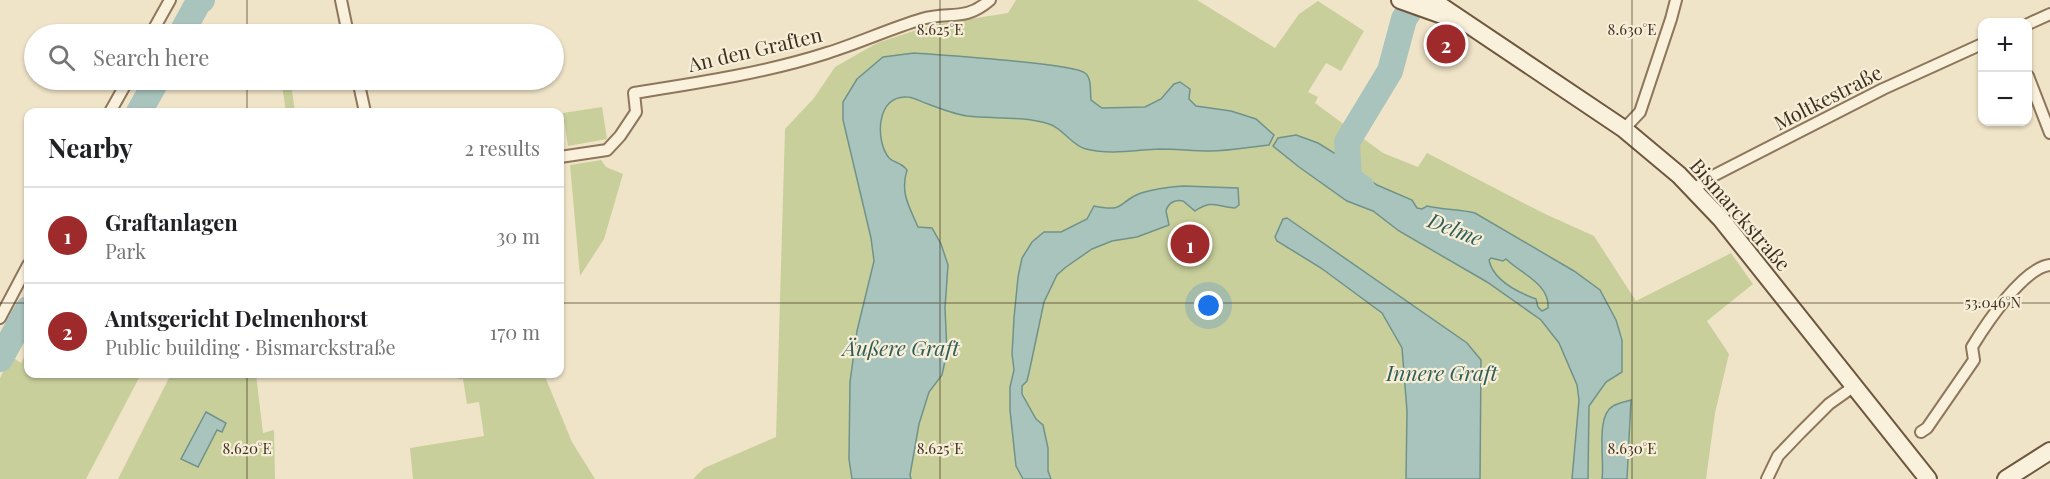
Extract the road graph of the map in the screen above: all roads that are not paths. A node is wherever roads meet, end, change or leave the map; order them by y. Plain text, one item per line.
1 (341, 0) edge
2 (990, 0) edge
3 (1676, 0) edge
4 (165, 1) edge
5 (1402, 1) edge
6 (1435, 3) edge
7 (2050, 14) edge
8 (2032, 22) edge
9 (155, 24) edge
10 (346, 24) edge
11 (1978, 46) edge
12 (2032, 86) edge
13 (122, 90) edge
14 (360, 90) edge
15 (112, 108) edge
16 (364, 108) edge
17 (1624, 129) junction
18 (2050, 133) edge
19 (564, 156) edge
20 (1694, 190) junction
21 (2050, 265) edge
22 (24, 273) edge
23 (0, 318) edge
24 (1853, 387) junction
25 (1921, 432) dead end
26 (2050, 451) edge
27 (1767, 479) edge
28 (1928, 479) edge
29 (2006, 479) edge

1 - 10 street
2 - 19 street, An den Graften
3 - 17 street
4 - 9 street
5 - 6 main road, Bismarckstraße
6 - 17 main road, Bismarckstraße
7 - 8 street
11 - 20 street, Moltkestraße
12 - 18 street
13 - 15 street
14 - 16 street
17 - 20 main road, Bismarckstraße
20 - 24 main road, Bismarckstraße
21 - 25 street
22 - 23 street
24 - 27 street
24 - 28 main road, Bismarckstraße
26 - 29 main road

